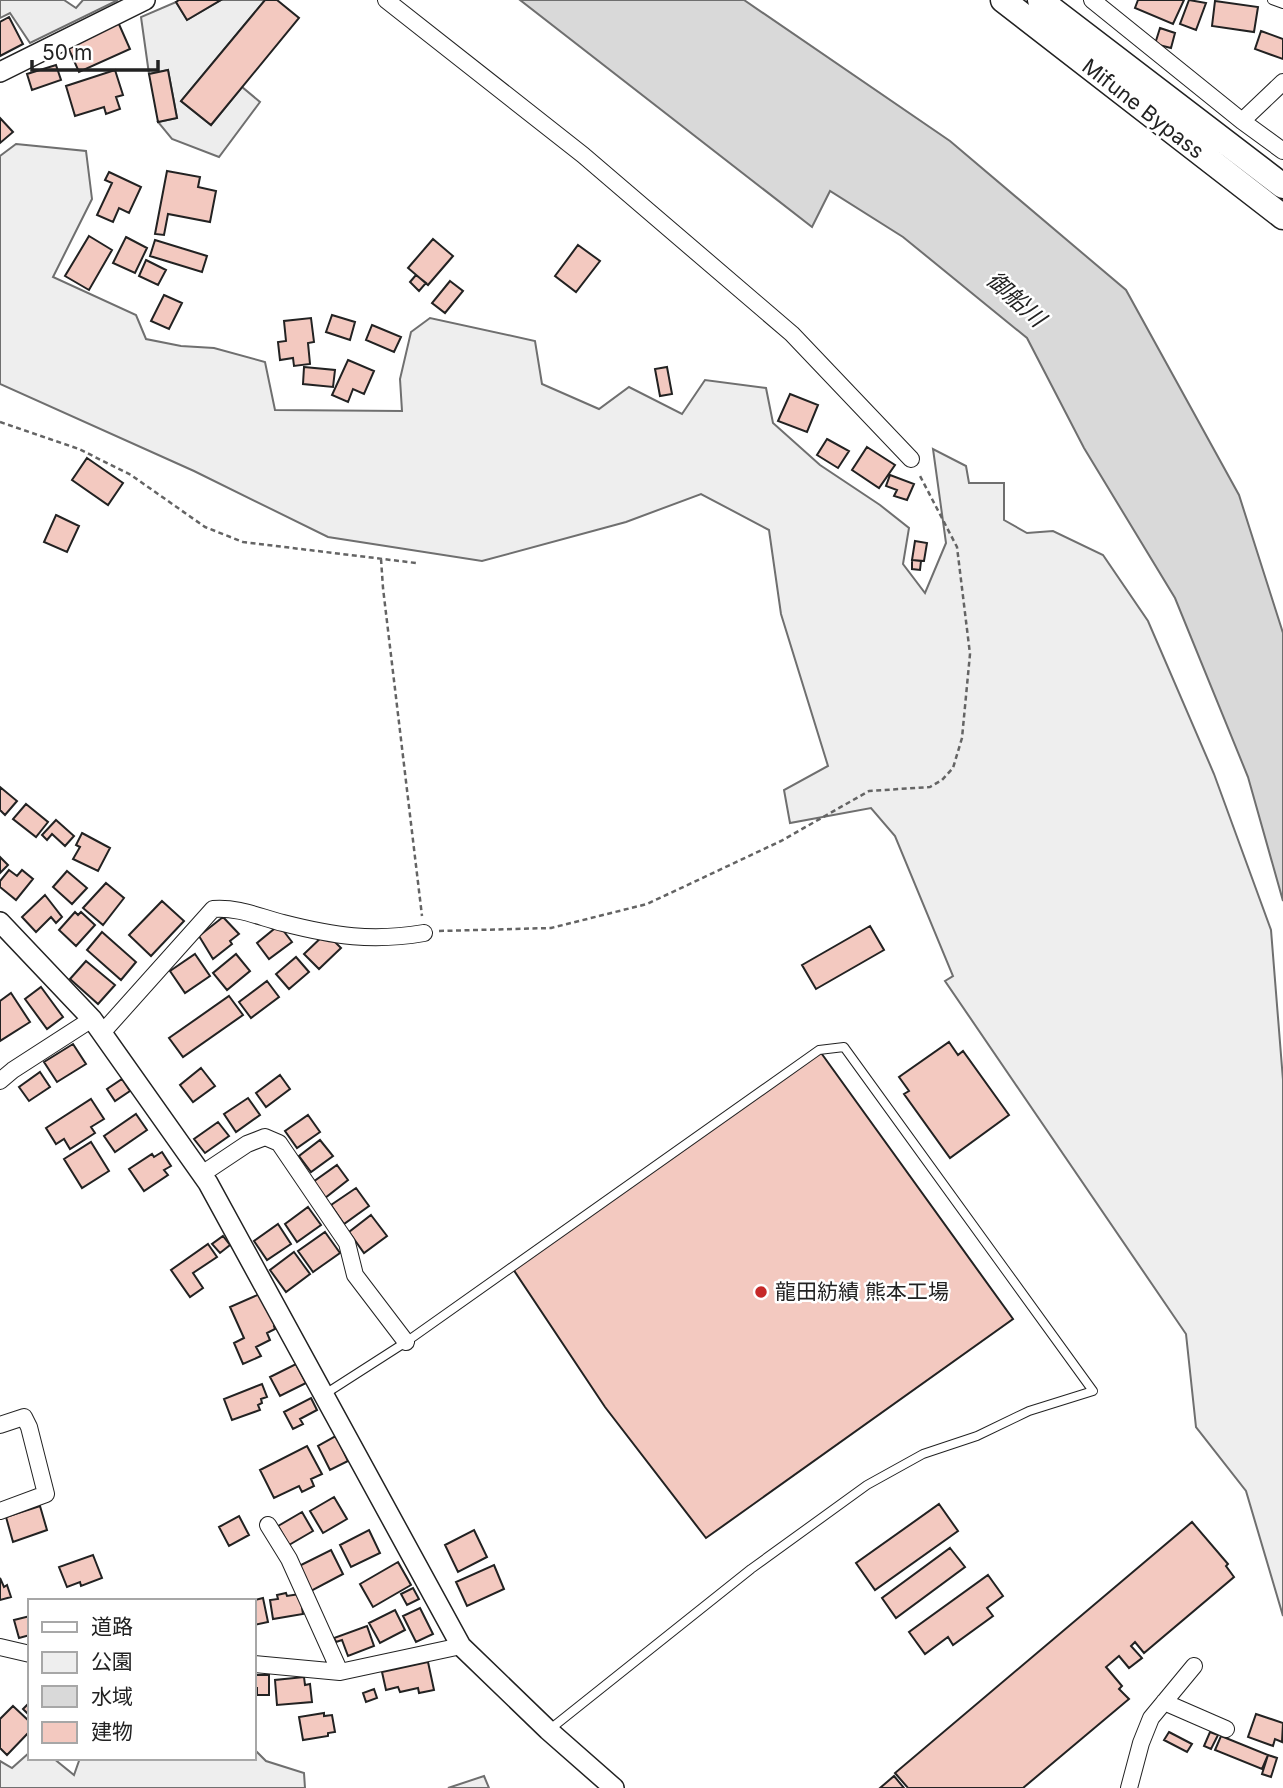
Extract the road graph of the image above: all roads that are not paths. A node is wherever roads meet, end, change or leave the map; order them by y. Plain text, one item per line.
1 (145, 0) edge
2 (386, 0) edge
3 (1003, 0) edge
4 (1040, 0) edge
5 (1092, 0) edge
6 (1272, 0) edge
7 (1283, 4) edge
8 (0, 72) edge
9 (1283, 82) edge
10 (1242, 121) junction
11 (1283, 151) edge
12 (1283, 186) edge
13 (1283, 217) edge
14 (911, 459) road end
15 (0, 922) edge
16 (424, 933) road end
17 (97, 1026) junction
18 (0, 1081) edge
19 (202, 1174) junction
20 (406, 1342) junction
21 (323, 1396) junction
22 (0, 1425) edge
23 (0, 1511) edge
24 (268, 1525) dead end
25 (461, 1646) junction
26 (0, 1647) edge
27 (28, 1654) edge
28 (256, 1664) edge
29 (1194, 1666) dead end
30 (340, 1672) junction
31 (1164, 1702) junction
32 (1226, 1729) dead end
33 (548, 1730) junction
34 (614, 1788) edge
35 (1129, 1788) edge

1 - 8 street
2 - 14 street
3 - 13 highway, Mifune Bypass
4 - 12 highway, Mifune Bypass
5 - 10 street
6 - 7 lane
9 - 10 street
10 - 11 street
15 - 17 street
16 - 17 street
17 - 18 street
17 - 19 street
19 - 20 street
19 - 21 street
20 - 21 lane
20 - 33 lane
21 - 25 street
22 - 23 street
24 - 30 street
25 - 30 street
25 - 33 street
26 - 27 street
28 - 30 street
29 - 31 street
31 - 32 street
31 - 35 street
33 - 34 street

